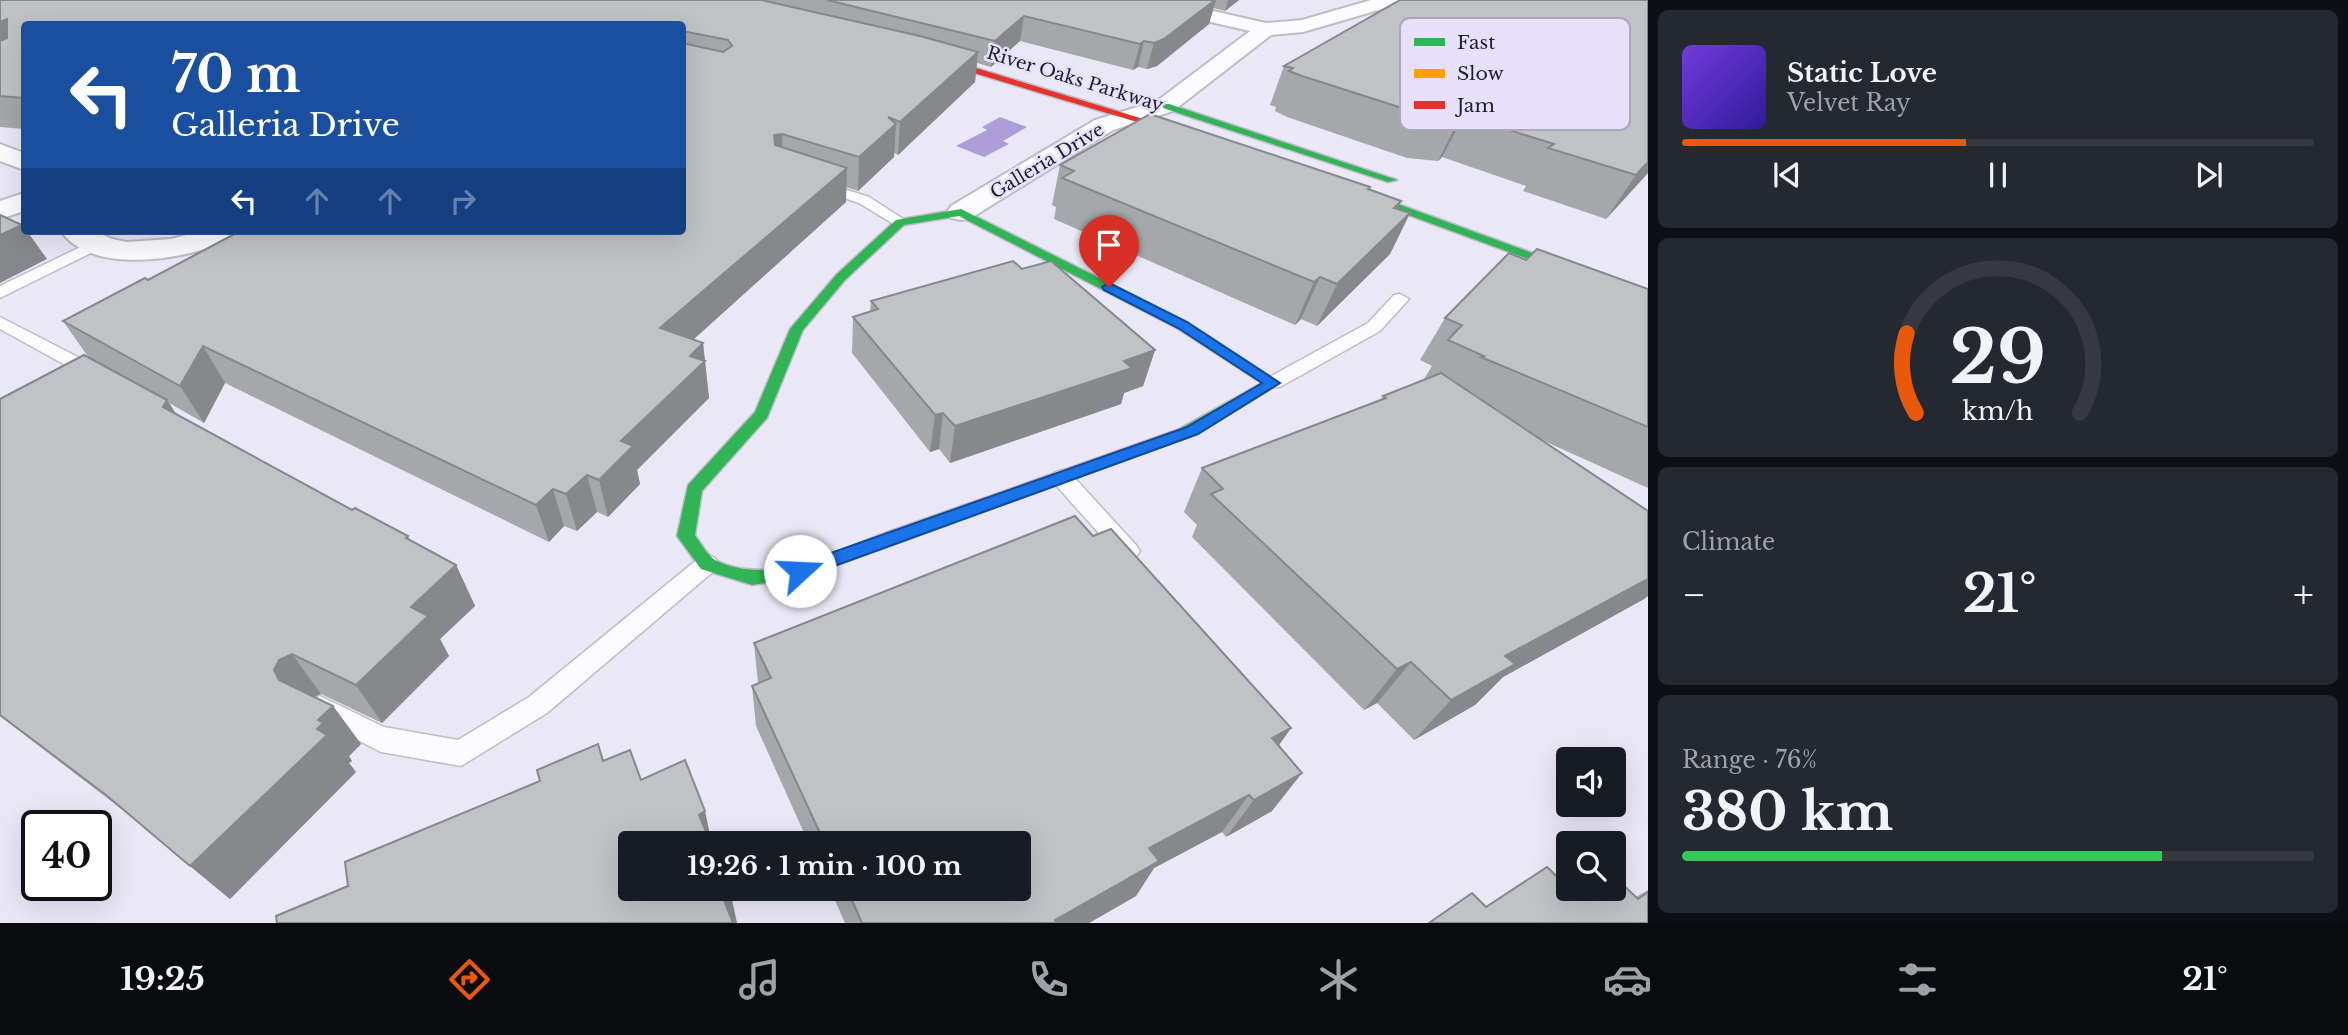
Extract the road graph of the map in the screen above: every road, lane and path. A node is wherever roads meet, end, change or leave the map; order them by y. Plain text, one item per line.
1 (1139, 0) edge
2 (1392, 0) edge
3 (1266, 29) junction
4 (915, 53) edge
5 (1165, 106) junction
6 (1138, 108) junction
7 (1211, 142) edge
8 (0, 152) edge
9 (21, 161) edge
10 (806, 180) edge
11 (1402, 184) dead end
12 (1337, 186) edge
13 (21, 202) edge
14 (0, 211) edge
15 (961, 212) junction
16 (900, 222) junction
17 (216, 235) edge
18 (87, 237) edge
19 (0, 293) edge
20 (1400, 299) dead end
21 (1648, 299) edge
22 (0, 321) edge
23 (1273, 383) junction
24 (84, 395) edge
25 (1062, 478) junction
26 (707, 564) junction
27 (1146, 571) edge
28 (320, 708) edge

1 - 3 street
2 - 3 street
3 - 5 street, Galleria Drive
4 - 6 street, River Oaks Parkway
5 - 6 street, Galleria Drive
5 - 11 street, River Oaks Parkway
6 - 7 street, River Oaks Parkway
6 - 15 street, Galleria Drive
8 - 9 street
10 - 16 lane
12 - 21 street
13 - 14 street
15 - 16 street, Galleria Drive
15 - 23 street, Galleria Drive
16 - 26 street
17 - 18 street
18 - 19 lane
20 - 23 lane
22 - 24 lane
23 - 25 street
25 - 26 street
25 - 27 lane
26 - 28 lane

